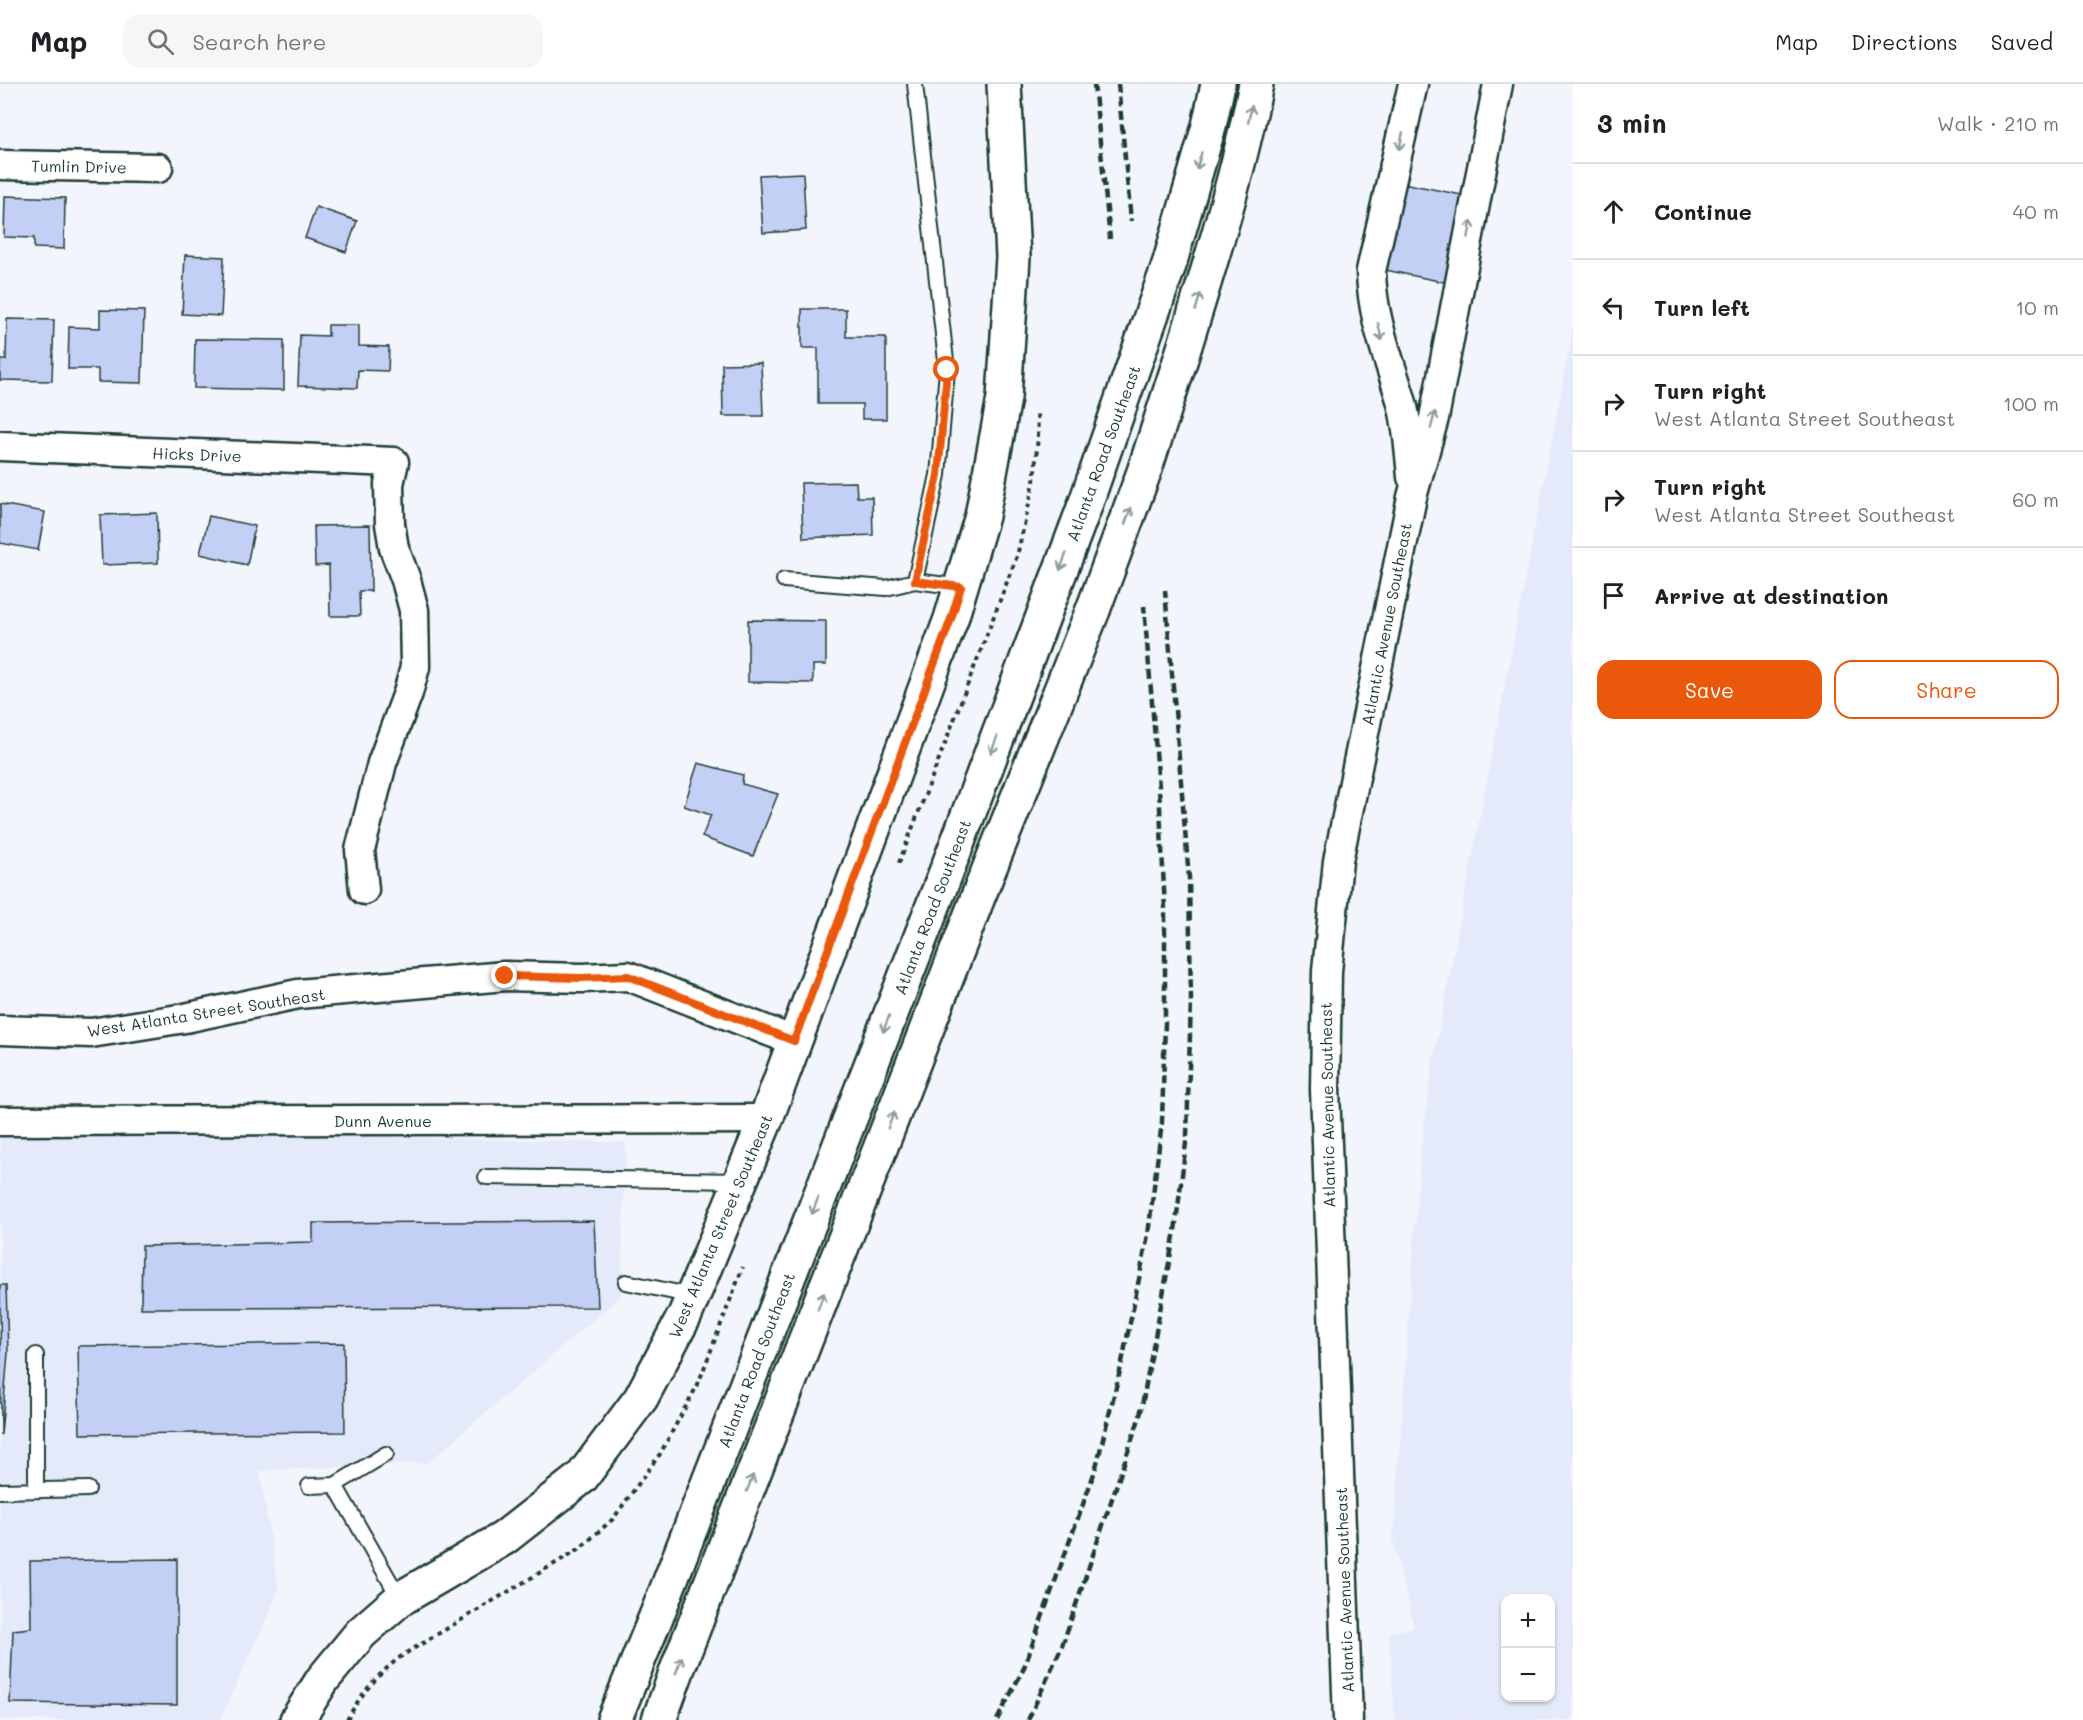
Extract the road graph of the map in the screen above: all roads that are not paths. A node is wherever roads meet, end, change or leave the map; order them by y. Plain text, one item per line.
1 (915, 84) edge
2 (1004, 84) edge
3 (1218, 84) edge
4 (1256, 84) edge
5 (1413, 84) edge
6 (1498, 84) edge
7 (0, 165) edge
8 (158, 168) dead end
9 (0, 446) edge
10 (1412, 497) junction
11 (784, 580) dead end
12 (915, 581) junction
13 (961, 587) junction
14 (364, 890) dead end
15 (0, 1030) edge
16 (794, 1041) junction
17 (766, 1119) junction
18 (0, 1121) edge
19 (486, 1177) dead end
20 (740, 1181) junction
21 (626, 1282) dead end
22 (693, 1296) junction
23 (36, 1355) dead end
24 (386, 1454) dead end
25 (309, 1485) dead end
26 (335, 1485) junction
27 (88, 1489) dead end
28 (36, 1490) junction
29 (0, 1491) edge
30 (400, 1599) junction
31 (297, 1720) edge
32 (614, 1720) edge
33 (659, 1720) edge
34 (1348, 1720) edge

1 - 12 lane
2 - 13 main road, West Atlanta Street Southeast
3 -> 32 main road, Atlanta Road Southeast, bridge
33 -> 4 main road, bridge
5 -> 10 street, Atlantic Avenue Southeast
10 -> 6 street, Atlantic Avenue Southeast
7 - 8 street, Tumlin Drive
9 - 14 street, Hicks Drive
10 - 34 street, Atlantic Avenue Southeast
11 - 12 lane
12 - 13 lane
13 - 16 main road, West Atlanta Street Southeast
15 - 16 street, West Atlanta Street Southeast
16 - 17 main road, West Atlanta Street Southeast
17 - 18 street, Dunn Avenue
17 - 20 main road, West Atlanta Street Southeast
19 - 20 lane
20 - 22 main road, West Atlanta Street Southeast
21 - 22 lane
22 - 30 main road, West Atlanta Street Southeast
23 - 28 lane
24 - 26 lane
25 - 26 lane
26 - 30 lane
27 - 28 lane
28 - 29 lane
30 - 31 main road, West Atlanta Street Southeast

